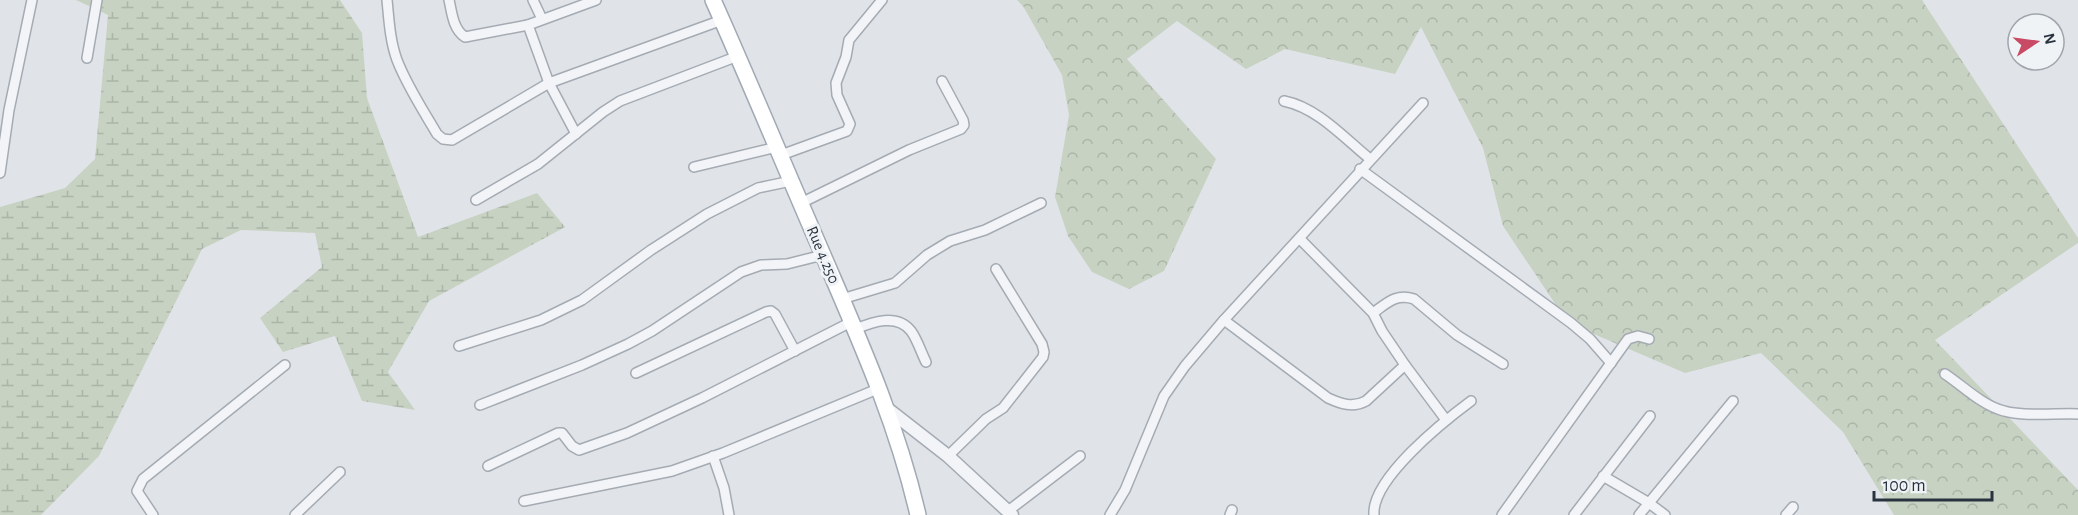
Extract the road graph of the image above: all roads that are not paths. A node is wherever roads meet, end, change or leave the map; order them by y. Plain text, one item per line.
1 (32, 0) edge
2 (97, 0) edge
3 (387, 0) edge
4 (449, 0) edge
5 (533, 0) edge
6 (596, 0) edge
7 (713, 0) edge
8 (882, 0) edge
9 (542, 19) junction
10 (722, 20) junction
11 (528, 25) junction
12 (738, 56) junction
13 (87, 58) dead end
14 (942, 81) dead end
15 (549, 83) junction
16 (1284, 101) dead end
17 (1423, 103) dead end
18 (576, 134) junction
19 (779, 151) junction
20 (1370, 159) junction
21 (694, 167) dead end
22 (1360, 170) junction
23 (0, 173) edge
24 (791, 180) junction
25 (476, 200) dead end
26 (801, 203) junction
27 (1041, 203) dead end
28 (1299, 238) junction
29 (823, 255) junction
30 (996, 270) dead end
31 (842, 299) junction
32 (1373, 314) junction
33 (1224, 320) junction
34 (854, 325) junction
35 (1649, 339) dead end
36 (459, 346) dead end
37 (795, 351) junction
38 (926, 362) dead end
39 (1611, 363) junction
40 (1503, 364) dead end
41 (1405, 365) junction
42 (285, 366) dead end
43 (636, 373) dead end
44 (1945, 374) dead end
45 (879, 388) junction
46 (1471, 401) dead end
47 (1733, 401) dead end
48 (480, 405) dead end
49 (889, 410) junction
50 (2078, 414) edge
51 (1650, 416) dead end
52 (1446, 420) junction
53 (713, 456) junction
54 (948, 456) junction
55 (1080, 456) dead end
56 (488, 466) dead end
57 (340, 472) dead end
58 (1603, 476) junction
59 (525, 501) dead end
60 (1649, 502) junction
61 (1010, 513) edge
62 (153, 515) edge
63 (295, 515) edge
64 (729, 515) edge
65 (918, 515) edge
66 (1110, 515) edge
67 (1374, 515) edge
68 (1502, 515) edge
69 (1574, 515) edge
70 (1639, 515) edge
71 (1665, 515) edge

1 - 23 street
2 - 13 street
3 - 15 street
4 - 11 street
5 - 9 street
6 - 9 street
7 - 10 main road, Rue 4.250
8 - 19 street
9 - 11 street
10 - 12 main road, Rue 4.250
10 - 15 street
11 - 15 street
12 - 18 street
12 - 19 main road, Rue 4.250
14 - 26 street
15 - 18 street
16 - 20 street
17 - 20 street
18 - 25 street
19 - 21 street
19 - 24 main road, Rue 4.250
20 - 22 street
22 - 28 street
22 - 39 street
24 - 26 main road, Rue 4.250
24 - 36 street
26 - 29 main road, Rue 4.250
27 - 31 street
28 - 32 street
28 - 33 street
29 - 31 main road, Rue 4.250
29 - 48 street
30 - 54 street
31 - 34 main road, Rue 4.250
32 - 40 street
32 - 41 street
33 - 41 street
33 - 66 street
34 - 37 street
34 - 38 street
34 - 45 main road, Rue 4.250
35 - 39 street
37 - 43 street
37 - 56 street
39 - 68 street
41 - 52 street
42 - 62 street
44 - 50 street
45 - 49 main road, Rue 4.250
45 - 53 street
46 - 52 street
47 - 60 street
49 - 54 street
49 - 65 main road, Rue 4.250
51 - 58 street
52 - 67 street
53 - 59 street
53 - 64 street
54 - 61 street
55 - 61 street
57 - 63 street
58 - 60 street
58 - 69 street
60 - 70 street
60 - 71 street

